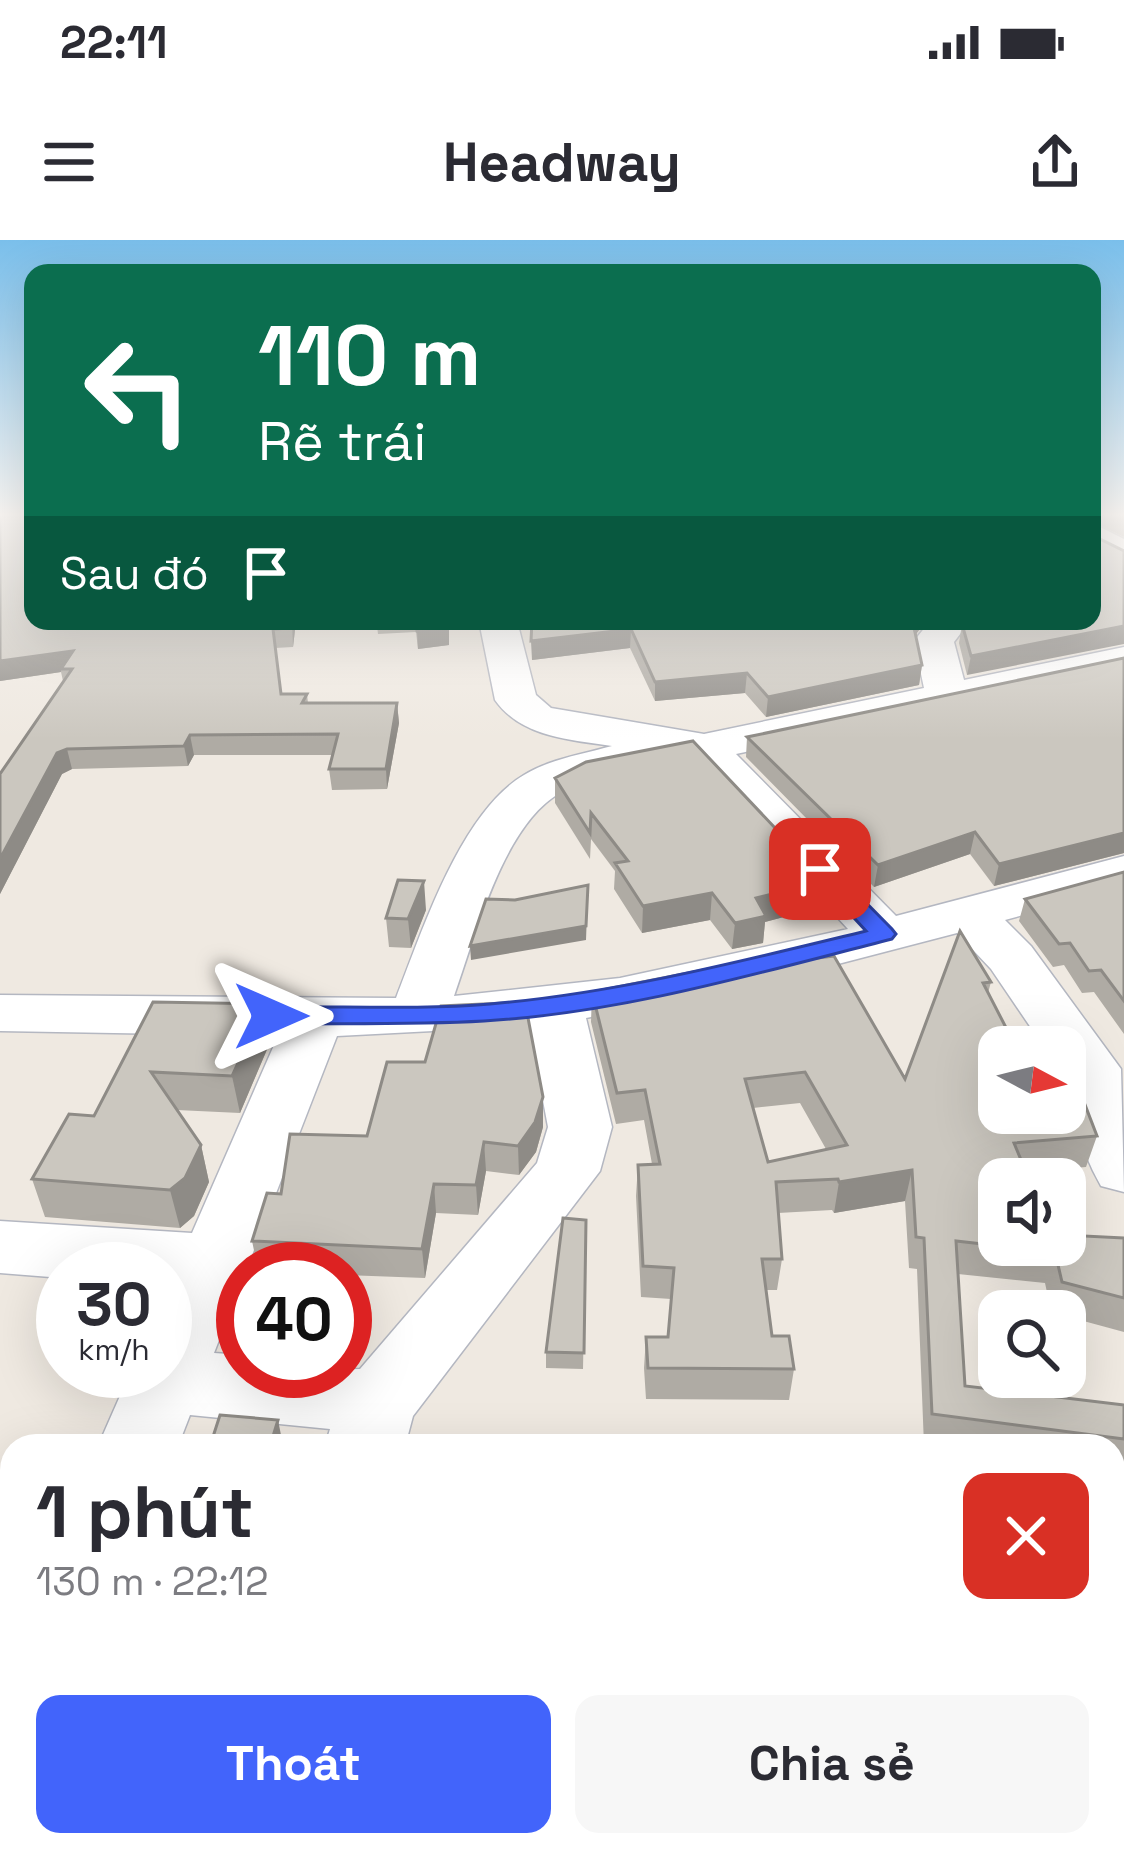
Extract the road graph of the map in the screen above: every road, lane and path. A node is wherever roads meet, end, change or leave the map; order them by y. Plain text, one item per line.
1 (500, 630) edge
2 (943, 630) edge
3 (1124, 659) edge
4 (947, 696) junction
5 (688, 745) junction
6 (1124, 871) edge
7 (967, 912) junction
8 (883, 934) junction
9 (554, 1005) junction
10 (0, 1013) edge
11 (419, 1013) junction
12 (316, 1016) junction
13 (1124, 1169) edge
14 (0, 1247) edge
15 (214, 1262) junction
16 (152, 1413) edge
17 (371, 1425) edge

1 - 5 street
2 - 4 street
3 - 4 street
4 - 5 street
5 - 8 street
5 - 11 street
6 - 7 street
7 - 8 street
7 - 13 street
8 - 9 street
9 - 11 street
9 - 17 street
10 - 12 street
11 - 12 street
12 - 15 street
14 - 15 street
15 - 16 street
16 - 17 street

